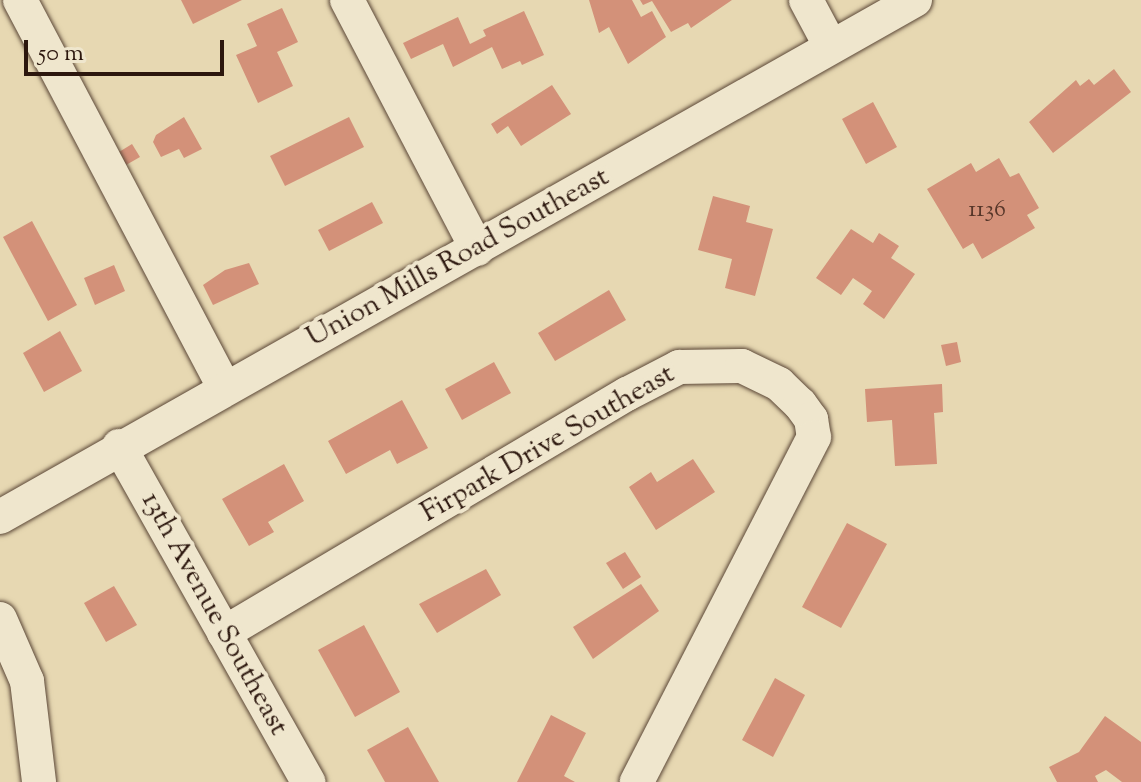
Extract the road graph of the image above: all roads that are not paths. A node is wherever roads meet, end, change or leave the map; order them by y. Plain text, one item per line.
1 (20, 0) edge
2 (347, 0) edge
3 (806, 0) edge
4 (915, 0) edge
5 (831, 47) junction
6 (477, 249) junction
7 (225, 388) junction
8 (119, 446) junction
9 (0, 517) edge
10 (0, 619) edge
11 (224, 633) junction
12 (39, 782) edge
13 (308, 782) edge
14 (637, 782) edge

1 - 7 street
2 - 6 street
3 - 5 street
4 - 5 street, Union Mills Road Southeast
5 - 6 street, Union Mills Road Southeast
6 - 7 street, Union Mills Road Southeast
7 - 8 street, Union Mills Road Southeast
8 - 9 street, Union Mills Road Southeast
8 - 11 street, 13th Avenue Southeast
10 - 12 street
11 - 13 street, 13th Avenue Southeast
11 - 14 street, Firpark Drive Southeast

